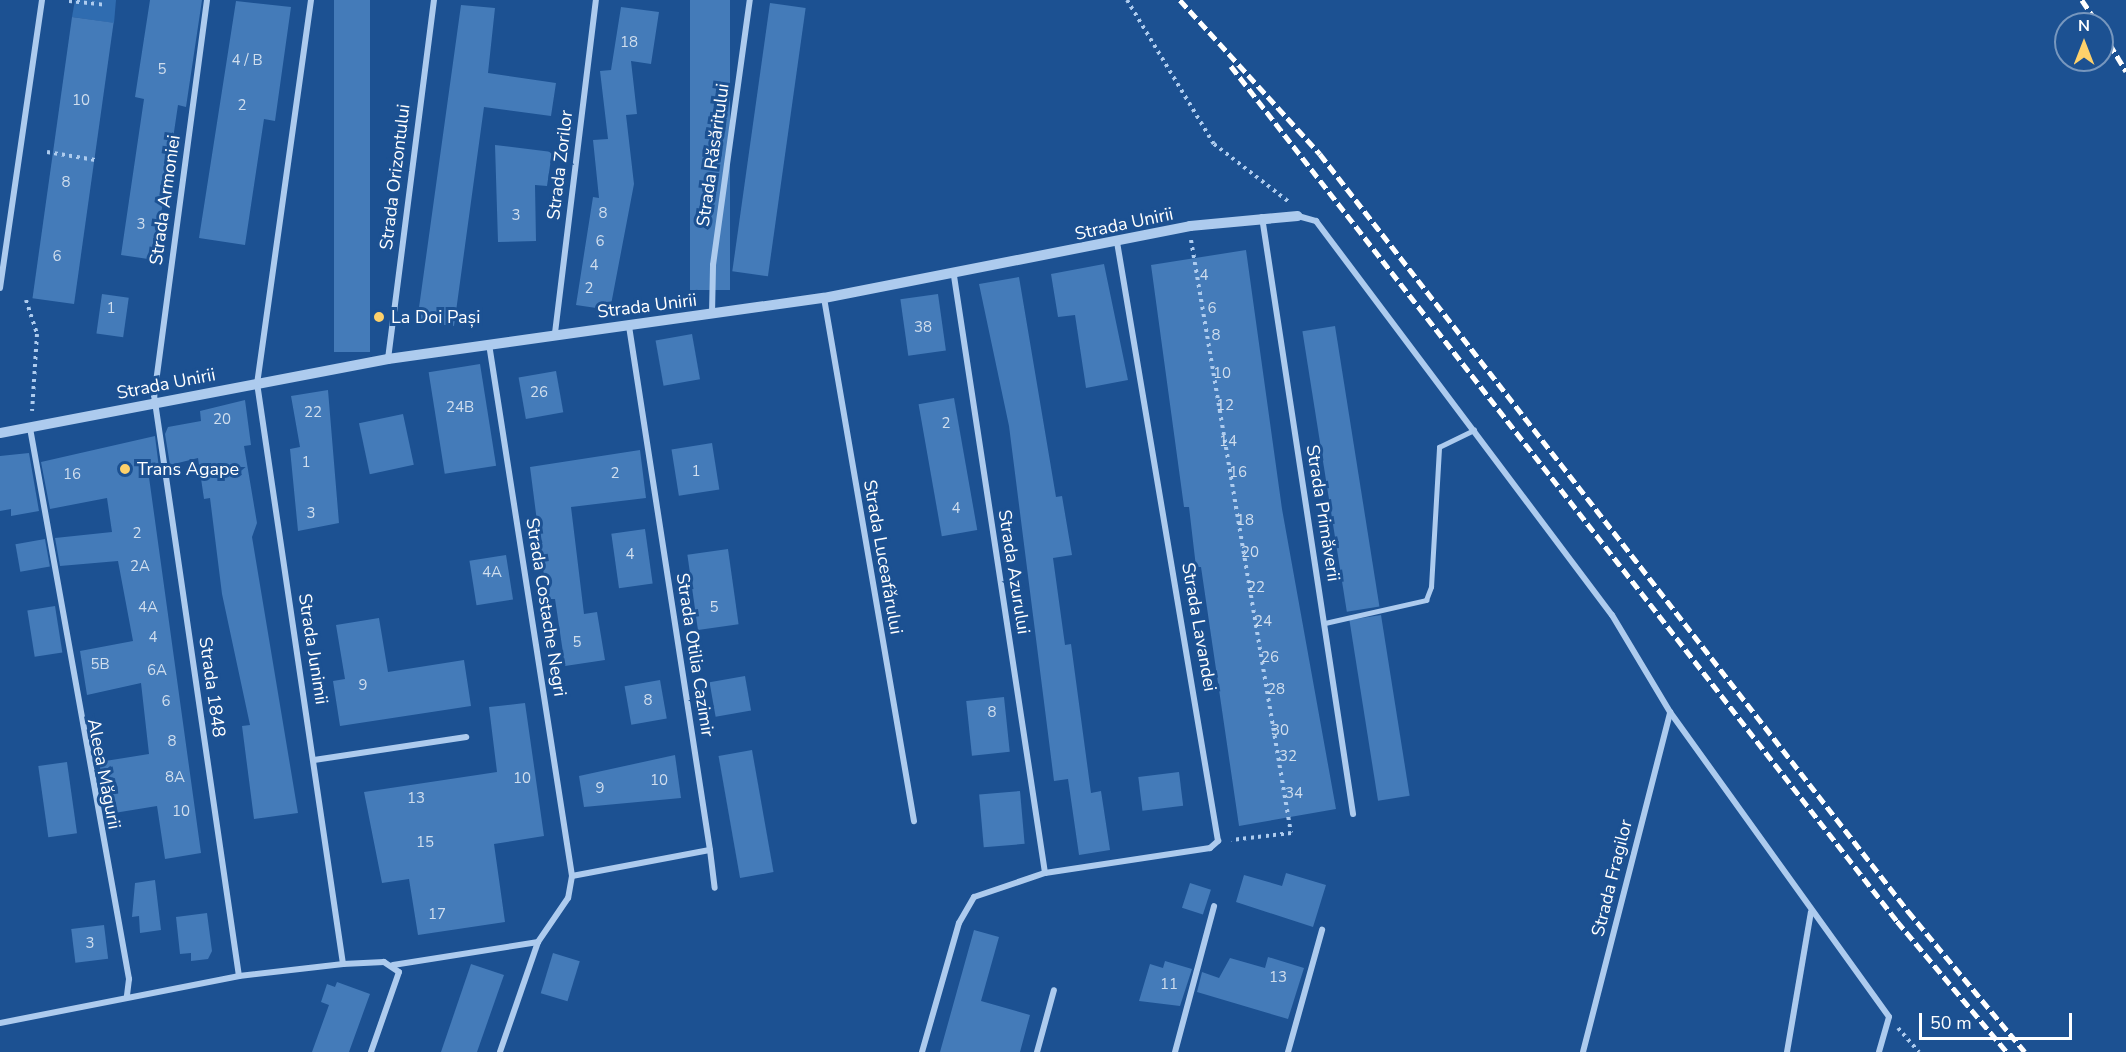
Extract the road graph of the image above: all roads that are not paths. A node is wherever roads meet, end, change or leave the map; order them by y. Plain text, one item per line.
1 (42, 0) edge
2 (207, 0) edge
3 (311, 0) edge
4 (434, 0) edge
5 (596, 0) edge
6 (750, 0) edge
7 (1262, 216) junction
8 (1304, 217) joint
9 (1117, 242) junction
10 (954, 276) junction
11 (0, 288) edge
12 (824, 298) junction
13 (712, 315) junction
14 (628, 326) junction
15 (555, 333) junction
16 (489, 343) junction
17 (388, 359) junction
18 (257, 383) junction
19 (158, 403) junction
20 (31, 423) junction
21 (1474, 430) junction
22 (0, 434) edge
23 (1325, 623) junction
24 (1670, 712) junction
25 (466, 737) dead end
26 (314, 760) junction
27 (1353, 814) dead end
28 (914, 821) dead end
29 (710, 850) junction
30 (1045, 873) junction
31 (572, 876) junction
32 (715, 888) dead end
33 (1214, 906) dead end
34 (1811, 912) junction
35 (1322, 930) dead end
36 (538, 942) junction
37 (343, 964) junction
38 (393, 965) junction
39 (239, 976) junction
40 (1054, 990) dead end
41 (127, 996) junction
42 (0, 1023) edge
43 (371, 1052) edge
44 (500, 1052) edge
45 (922, 1052) edge
46 (1037, 1052) edge
47 (1175, 1052) edge
48 (1288, 1052) edge
49 (1583, 1052) edge
50 (1786, 1052) edge
51 (1880, 1052) edge

1 - 11 street
2 - 19 street, Strada Armoniei
3 - 18 street
4 - 17 street, Strada Orizontului
5 - 15 street, Strada Zorilor
6 - 13 street, Strada Răsăritului
7 - 8 street, Strada Unirii
7 - 9 street, Strada Unirii
7 - 23 street, Strada Primăverii
8 - 21 street
9 - 10 street, Strada Unirii
9 - 30 street, Strada Lavandei
10 - 12 street, Strada Unirii
10 - 30 street, Strada Azurului
12 - 13 street, Strada Unirii
12 - 28 street, Strada Luceafǎrului
13 - 14 street, Strada Unirii
14 - 15 street, Strada Unirii
14 - 29 street, Strada Otilia Cazimir
15 - 16 street, Strada Unirii
16 - 17 street, Strada Unirii
16 - 31 street, Strada Costache Negri
17 - 18 street, Strada Unirii
18 - 19 street, Strada Unirii
18 - 26 street, Strada Junimii
19 - 20 street, Strada Unirii
19 - 39 street, Strada 1848
20 - 22 street, Strada Unirii
20 - 41 street, Aleea Măgurii
21 - 23 lane
21 - 24 street
23 - 27 street, Strada Primăverii
24 - 34 street
24 - 49 street, Strada Fragilor
25 - 26 street
26 - 37 street, Strada Junimii
29 - 31 street
29 - 32 street, Strada Otilia Cazimir
30 - 45 street
31 - 36 street
33 - 47 street
34 - 50 street
34 - 51 street
35 - 48 street
36 - 38 street
36 - 44 street
37 - 38 street
37 - 39 street
38 - 43 street
39 - 41 street
40 - 46 street
41 - 42 street

